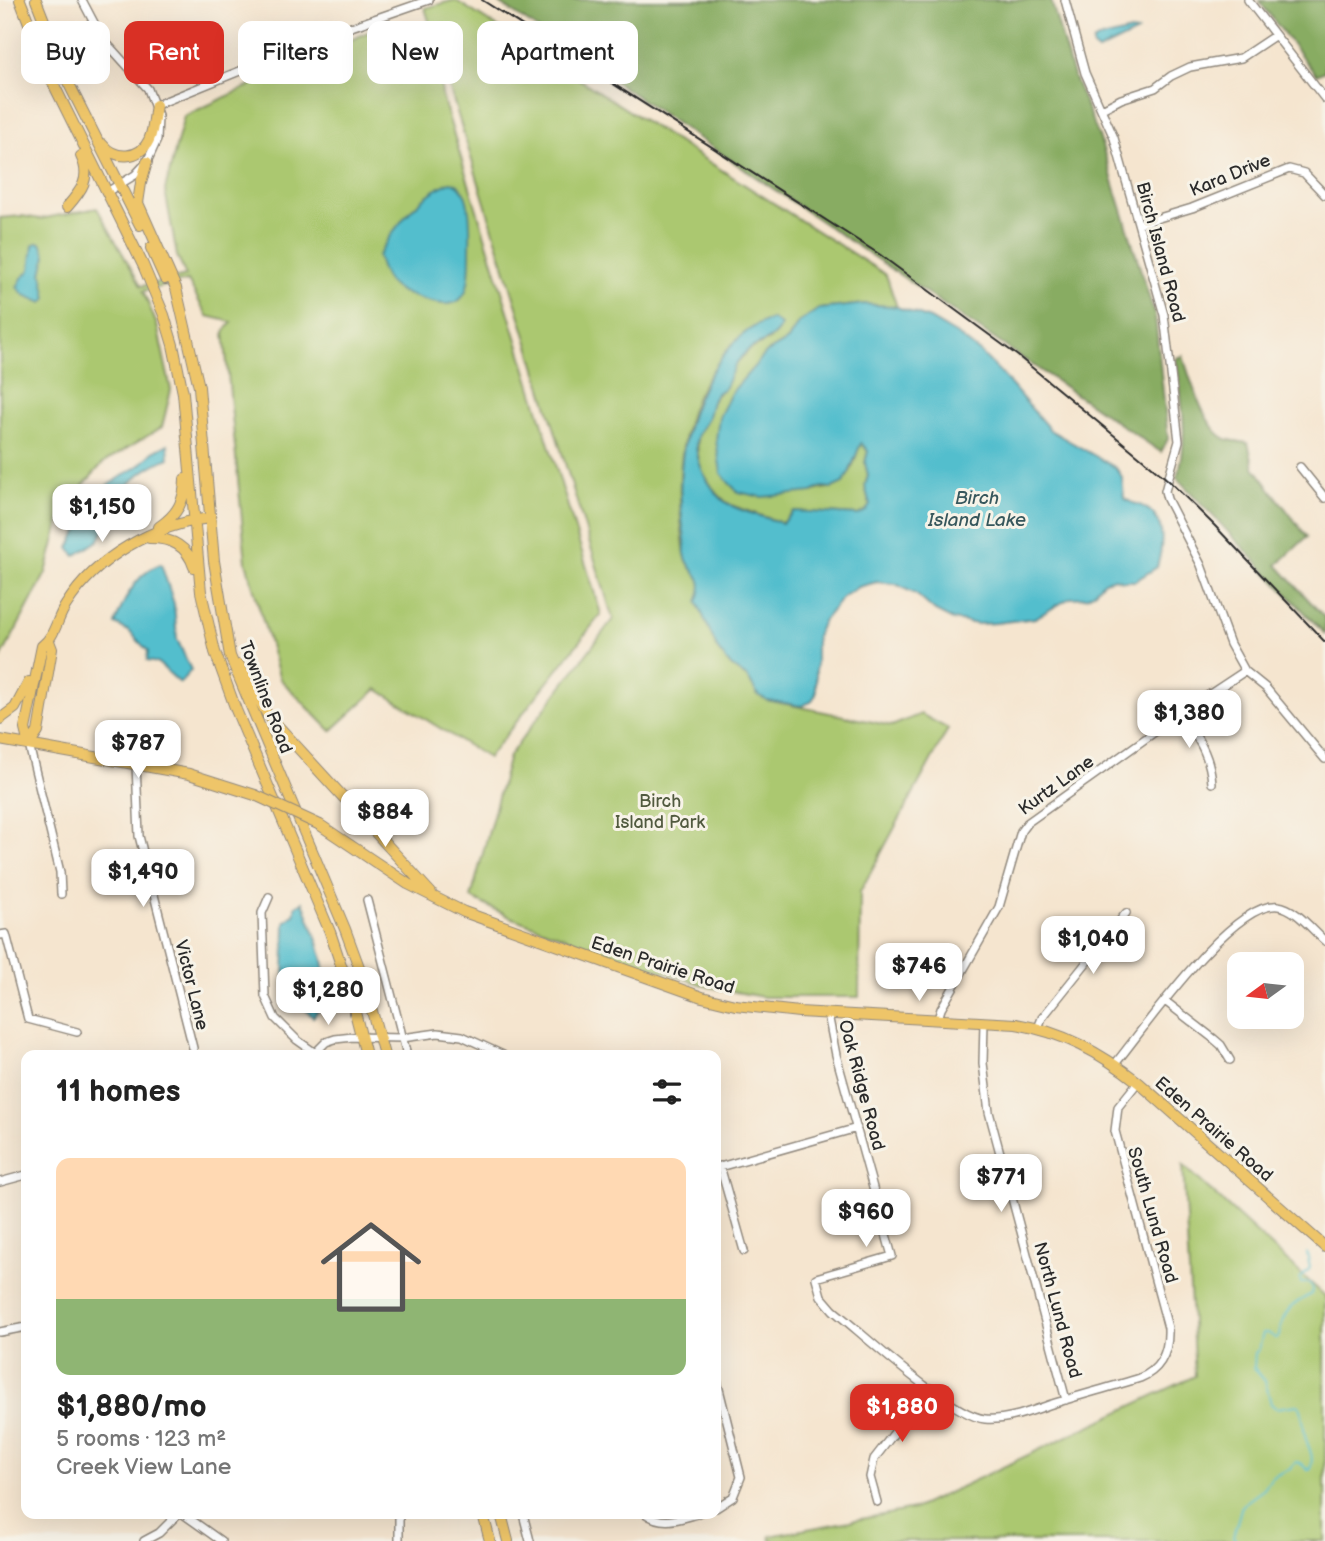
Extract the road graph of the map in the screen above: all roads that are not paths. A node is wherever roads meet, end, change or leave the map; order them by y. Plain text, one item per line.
1 (20, 0) edge
2 (36, 0) edge
3 (82, 0) edge
4 (429, 0) edge
5 (1065, 0) edge
6 (1248, 0) edge
7 (28, 21) edge
8 (1274, 36) junction
9 (48, 84) edge
10 (55, 84) edge
11 (1325, 99) edge
12 (156, 105) junction
13 (1102, 109) junction
14 (91, 129) junction
15 (147, 162) junction
16 (120, 185) junction
17 (107, 191) junction
18 (1325, 195) edge
19 (67, 206) dead end
20 (1139, 224) junction
21 (187, 333) junction
22 (183, 393) junction
23 (1300, 467) dead end
24 (1325, 498) edge
25 (210, 518) junction
26 (194, 520) junction
27 (141, 538) junction
28 (201, 592) junction
29 (225, 628) junction
30 (50, 641) junction
31 (38, 662) junction
32 (1245, 671) junction
33 (1180, 713) junction
34 (0, 719) edge
35 (0, 740) edge
36 (29, 745) junction
37 (1325, 759) edge
38 (136, 764) junction
39 (1212, 783) dead end
40 (61, 894) dead end
41 (268, 897) dead end
42 (436, 899) junction
43 (367, 900) dead end
44 (1125, 914) dead end
45 (0, 935) edge
46 (1325, 941) edge
47 (1165, 1002) junction
48 (828, 1014) junction
49 (938, 1019) junction
50 (984, 1022) junction
51 (1038, 1028) junction
52 (77, 1032) dead end
53 (379, 1037) junction
54 (362, 1038) junction
55 (402, 1038) junction
56 (193, 1048) dead end
57 (309, 1050) edge
58 (318, 1050) edge
59 (365, 1050) edge
60 (383, 1050) edge
61 (406, 1050) edge
62 (493, 1050) edge
63 (1230, 1060) dead end
64 (1115, 1064) junction
65 (1138, 1082) junction
66 (857, 1128) junction
67 (721, 1166) edge
68 (21, 1176) edge
69 (721, 1177) edge
70 (0, 1182) edge
71 (1325, 1247) edge
72 (744, 1251) dead end
73 (21, 1328) edge
74 (0, 1332) edge
75 (929, 1388) junction
76 (721, 1396) edge
77 (1066, 1400) junction
78 (877, 1502) dead end
79 (721, 1505) edge
80 (174, 1519) edge
81 (188, 1519) edge
82 (399, 1519) edge
83 (484, 1519) edge
84 (502, 1519) edge
85 (524, 1519) edge
86 (654, 1519) edge
87 (677, 1519) edge
88 (144, 1541) edge
89 (221, 1541) edge
90 (399, 1541) edge
91 (490, 1541) edge
92 (508, 1541) edge
93 (530, 1541) edge

1 - 7 main road
2 - 14 main road
3 - 12 street
4 - 12 street
5 - 13 street, Birch Island Road
6 - 8 street
8 - 11 street
8 - 13 street
9 - 19 main road
10 - 17 main road
12 - 14 main road
12 - 15 street
13 - 20 street, Birch Island Road
14 - 16 main road
15 - 16 street
15 - 21 main road
16 - 17 street
16 - 21 main road
17 - 22 main road
18 - 20 street, Kara Drive
20 - 32 street, Birch Island Road
21 - 25 main road, Townline Road
22 - 26 main road
22 - 27 main road
23 - 24 street
25 - 26 main road
25 - 29 main road, Townline Road
26 - 27 main road
26 - 28 main road
27 - 28 main road
27 - 30 main road
28 - 54 main road
29 - 42 main road
29 - 53 main road, Townline Road
30 - 31 main road
30 - 36 main road
31 - 34 main road
31 - 36 main road
32 - 33 street, Kurtz Lane
32 - 37 street
33 - 39 street
33 - 49 street, Kurtz Lane
35 - 36 main road, Eden Prairie Road
36 - 38 main road, Eden Prairie Road
36 - 40 street
38 - 42 main road, Eden Prairie Road, bridge
38 - 56 street, Victor Lane
41 - 57 street
42 - 48 main road, Eden Prairie Road
43 - 55 street
44 - 51 street
45 - 52 street
46 - 47 street
47 - 63 street
47 - 64 street
48 - 49 main road, Eden Prairie Road
48 - 66 street, Oak Ridge Road
49 - 50 main road, Eden Prairie Road
50 - 51 main road, Eden Prairie Road
50 - 77 street, North Lund Road
51 - 64 main road, Eden Prairie Road
53 - 54 street
53 - 55 street
53 - 60 main road, Townline Road
54 - 58 street
54 - 59 main road
55 - 61 street
55 - 62 street
64 - 65 main road, Eden Prairie Road
65 - 71 main road, Eden Prairie Road
65 - 77 street, South Lund Road
66 - 67 street
66 - 75 street, Oak Ridge Road
68 - 70 street
69 - 72 street
73 - 74 street
75 - 77 street
75 - 78 street
76 - 79 street
80 - 88 street
81 - 89 street
82 - 90 street
83 - 91 main road
84 - 92 main road
85 - 93 street
86 - 87 street

